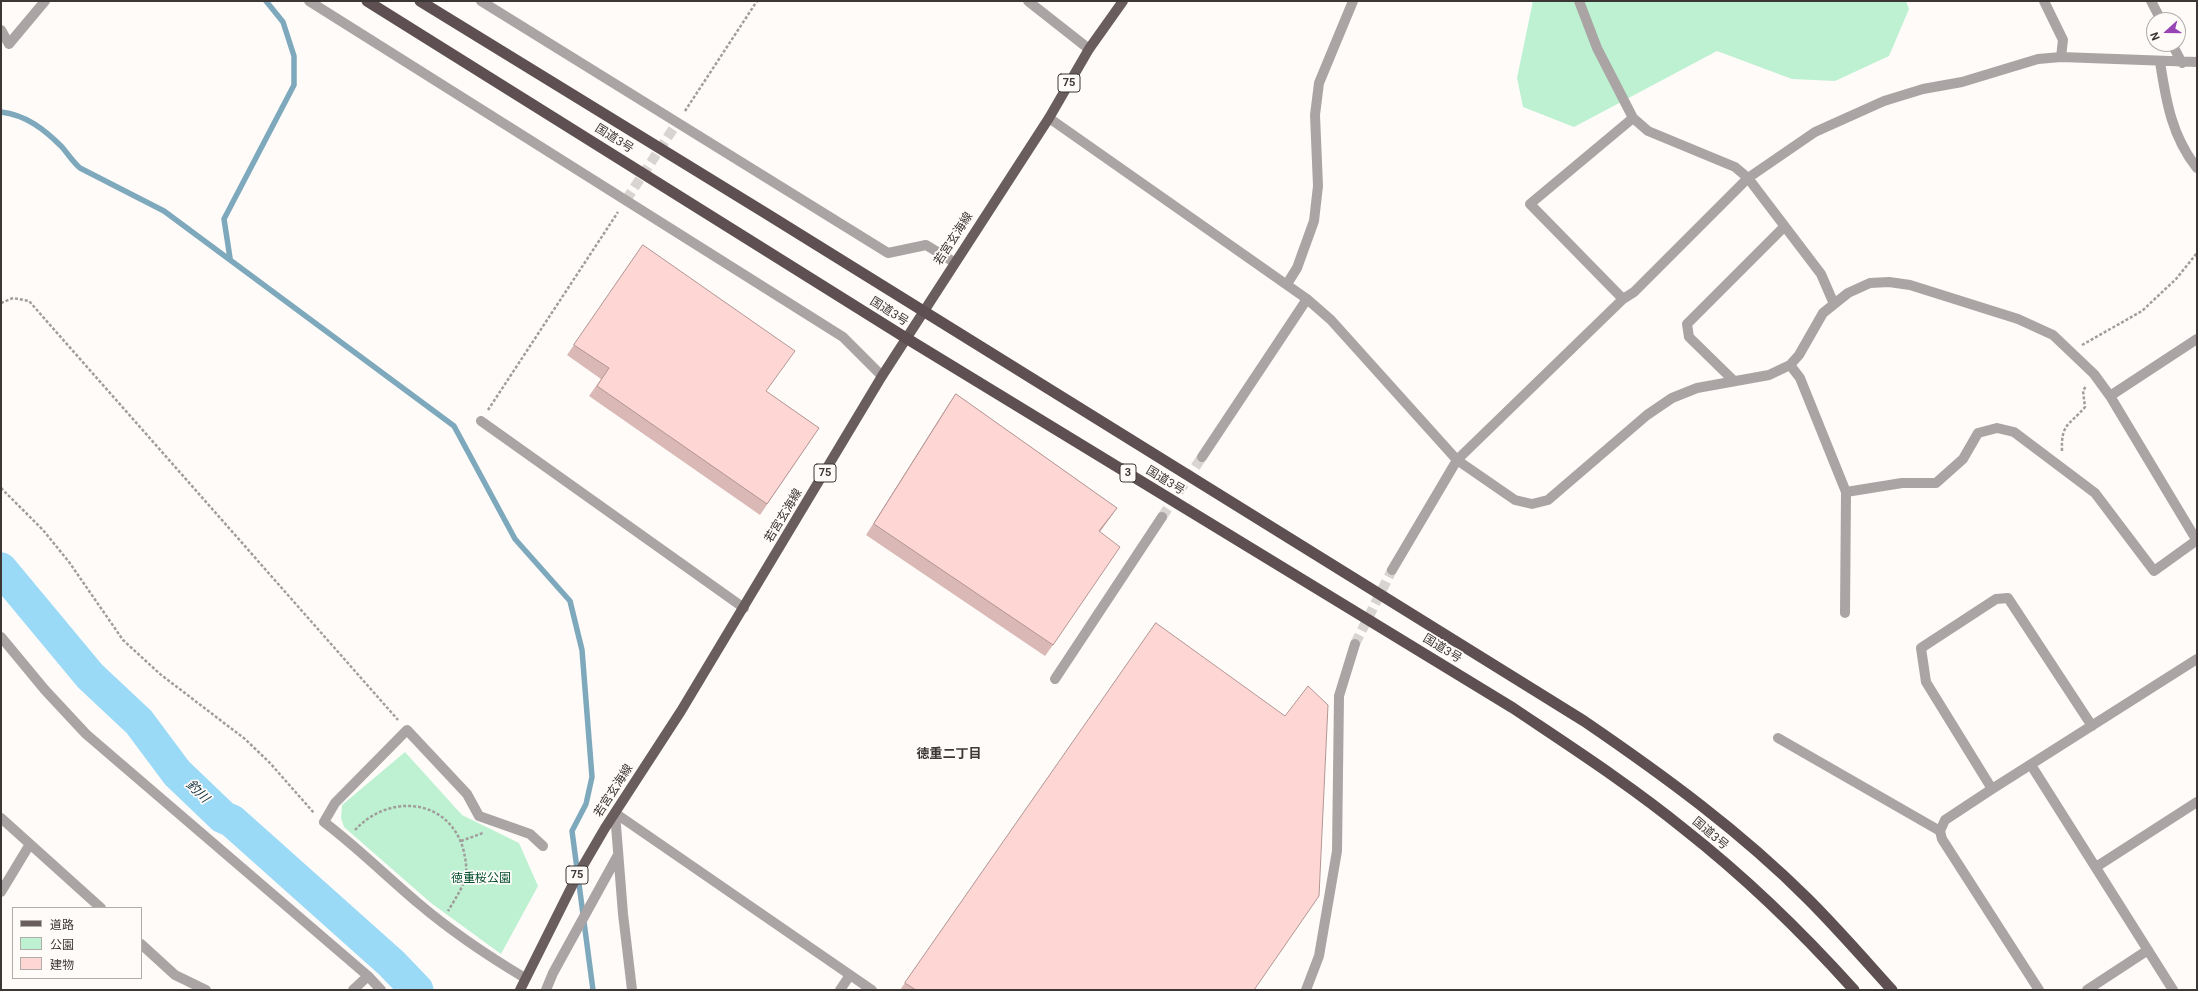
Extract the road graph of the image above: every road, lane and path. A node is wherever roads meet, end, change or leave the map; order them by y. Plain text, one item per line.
1 (45, 1) edge
2 (309, 1) edge
3 (367, 1) edge
4 (420, 1) edge
5 (481, 1) edge
6 (757, 1) edge
7 (1028, 1) edge
8 (1122, 1) edge
9 (1353, 1) edge
10 (1579, 1) edge
11 (2044, 1) edge
12 (2151, 1) edge
13 (2156, 12) edge
14 (1, 30) edge
15 (1089, 49) junction
16 (2176, 52) edge
17 (2061, 57) junction
18 (2160, 62) junction
19 (2197, 62) edge
20 (2182, 63) junction
21 (1049, 118) junction
22 (1633, 118) junction
23 (677, 123) junction
24 (2197, 168) edge
25 (1748, 178) junction
26 (626, 200) junction
27 (1784, 227) junction
28 (2197, 253) edge
29 (954, 262) junction
30 (1287, 284) junction
31 (1307, 299) junction
32 (1623, 299) junction
33 (1, 303) edge
34 (1834, 304) junction
35 (924, 311) junction
36 (906, 338) junction
37 (2195, 343) edge
38 (2071, 351) junction
39 (1790, 365) junction
40 (2094, 374) junction
41 (882, 376) junction
42 (1732, 380) junction
43 (2110, 396) junction
44 (481, 420) joint
45 (1202, 457) tunnel mouth
46 (1457, 460) junction
47 (2064, 469) junction
48 (1, 488) edge
49 (1846, 492) junction
50 (1162, 517) tunnel mouth
51 (2197, 540) edge
52 (1392, 570) tunnel mouth
53 (744, 608) junction
54 (1845, 613) dead end
55 (1, 637) edge
56 (1355, 644) tunnel mouth
57 (2197, 659) edge
58 (1055, 679) dead end
59 (2092, 726) junction
60 (407, 730) junction
61 (1778, 738) dead end
62 (2031, 765) junction
63 (1992, 789) junction
64 (2197, 802) edge
65 (615, 813) junction
66 (1, 818) edge
67 (324, 822) junction
68 (1940, 830) junction
69 (346, 839) junction
70 (30, 844) junction
71 (543, 846) dead end
72 (618, 855) junction
73 (2096, 867) junction
74 (1, 892) edge
75 (100, 907) edge
76 (442, 921) junction
77 (142, 945) edge
78 (2148, 950) junction
79 (850, 975) junction
80 (368, 976) junction
81 (525, 978) junction
82 (206, 990) edge
83 (353, 990) edge
84 (381, 990) edge
85 (520, 990) edge
86 (546, 990) edge
87 (632, 990) edge
88 (840, 990) edge
89 (872, 990) edge
90 (1306, 990) edge
91 (1854, 990) edge
92 (1892, 990) edge
93 (2039, 990) edge
94 (2087, 990) edge
95 (2173, 990) edge

1 - 14 street
2 - 26 street
3 - 36 highway, 国道3号 / 3
4 - 35 highway, 国道3号
5 - 23 street
6 - 23 path
7 - 15 street
8 - 15 main road, 若宮玄海線 / 75
9 - 30 street
10 - 22 street
11 - 17 street
12 - 13 street
15 - 21 main road, 若宮玄海線 / 75
16 - 20 street
17 - 18 street
17 - 25 street
18 - 20 street
18 - 24 street
19 - 20 street
21 - 29 main road, 若宮玄海線 / 75
21 - 30 street
22 - 25 street
22 - 32 street
23 - 29 street
25 - 27 street
25 - 32 street
26 - 41 street
26 - 44 path
27 - 34 street
27 - 42 street
28 - 38 path
29 - 35 main road, 若宮玄海線 / 75
30 - 31 street
31 - 45 street
31 - 46 street
32 - 46 street
33 - 60 path
34 - 38 street
34 - 39 street
35 - 36 main road, 若宮玄海線 / 75
35 - 92 highway, 国道3号
36 - 41 main road, 若宮玄海線 / 75
36 - 91 highway, 国道3号 / 3
37 - 43 street
38 - 40 street
39 - 42 street
39 - 49 street
40 - 43 street
40 - 47 path
41 - 53 main road, 若宮玄海線 / 75
42 - 46 street
43 - 51 street
44 - 53 street
46 - 52 street
47 - 49 street
47 - 51 street
48 - 67 path
49 - 54 street
50 - 58 street
53 - 65 main road, 若宮玄海線 / 75
55 - 80 street
56 - 90 street
57 - 59 street
59 - 62 street
59 - 63 street
60 - 67 street
60 - 71 street
61 - 68 street
62 - 63 street
62 - 73 street
63 - 68 street
64 - 73 street
65 - 72 street
65 - 79 street
65 - 81 main road, 若宮玄海線 / 75
66 - 70 street
67 - 69 street
68 - 93 street
69 - 76 street
69 - 76 path
70 - 74 street
70 - 75 street
72 - 86 street
72 - 87 street
73 - 78 street
76 - 81 street
77 - 82 street
78 - 94 street
78 - 95 street
79 - 88 street
79 - 89 street
80 - 83 street
80 - 84 street
81 - 85 main road, 若宮玄海線 / 75

